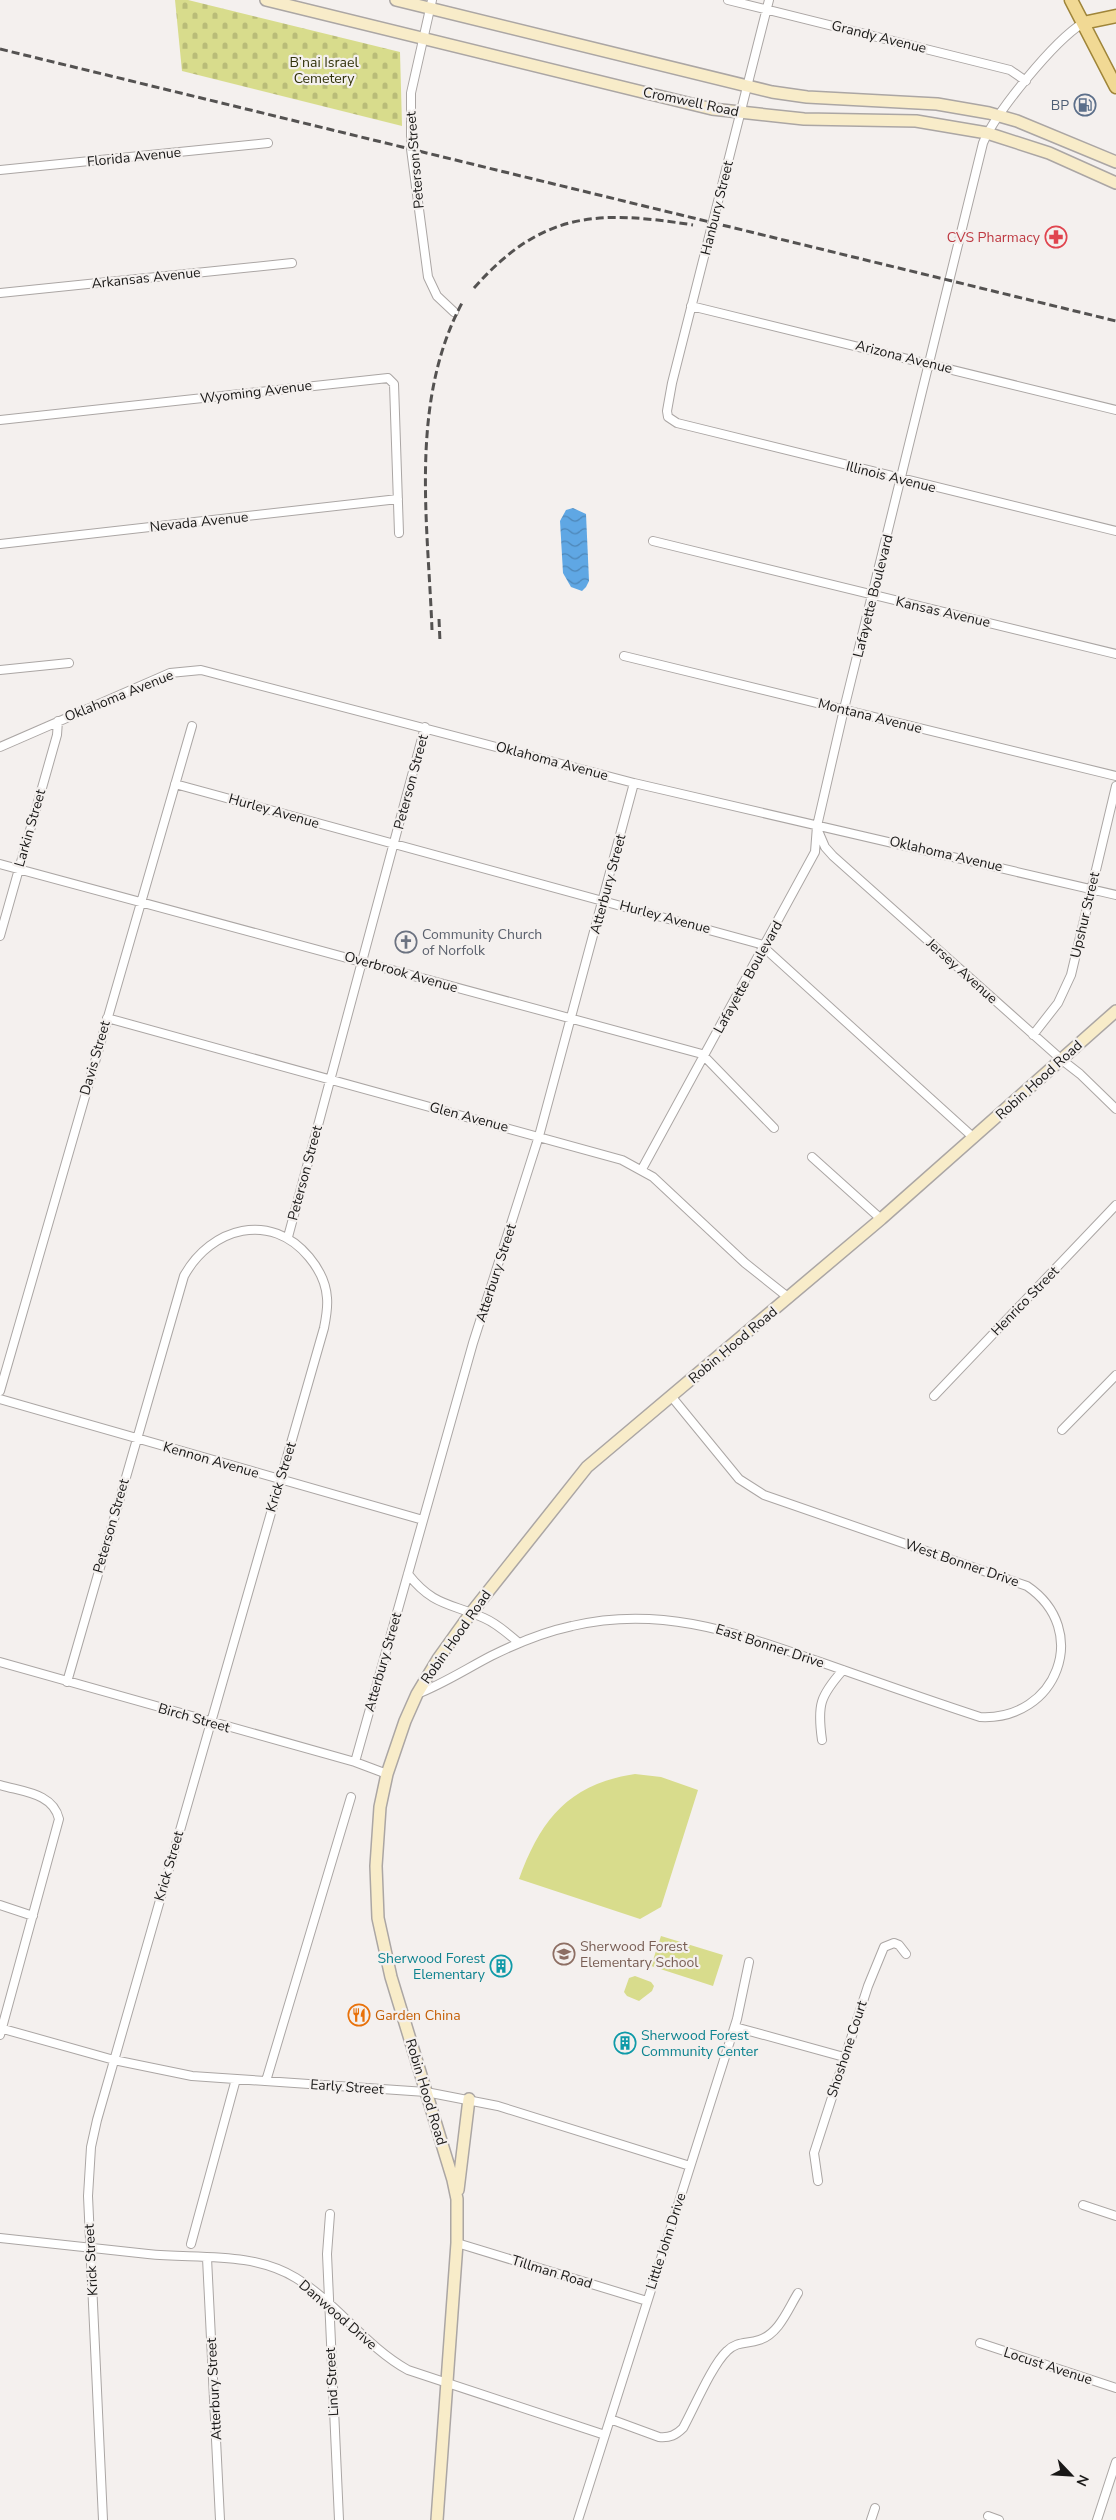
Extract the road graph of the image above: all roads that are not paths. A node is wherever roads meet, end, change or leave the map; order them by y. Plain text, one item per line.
1 (266, 0) edge
2 (396, 0) edge
3 (728, 0) edge
4 (769, 0) edge
5 (1071, 0) edge
6 (431, 4) edge
7 (766, 9) junction
8 (1116, 16) edge
9 (1083, 23) junction
10 (423, 38) junction
11 (1026, 81) junction
12 (747, 86) junction
13 (1116, 87) edge
14 (740, 113) junction
15 (998, 115) junction
16 (987, 133) junction
17 (268, 143) dead end
18 (1116, 162) edge
19 (0, 170) edge
20 (1116, 183) edge
21 (292, 263) dead end
22 (0, 293) edge
23 (691, 306) junction
24 (454, 312) dead end
25 (928, 363) junction
26 (1116, 410) edge
27 (668, 416) joint
28 (0, 420) edge
29 (901, 479) junction
30 (398, 499) junction
31 (1116, 531) edge
32 (399, 533) dead end
33 (653, 541) dead end
34 (0, 544) edge
35 (873, 595) junction
36 (1116, 654) edge
37 (624, 656) dead end
38 (69, 663) dead end
39 (0, 670) edge
40 (844, 709) junction
41 (58, 721) junction
42 (192, 726) dead end
43 (425, 727) junction
44 (0, 747) edge
45 (1116, 776) edge
46 (634, 783) junction
47 (176, 784) junction
48 (1116, 786) edge
49 (817, 826) junction
50 (395, 844) junction
51 (0, 864) edge
52 (19, 868) junction
53 (1091, 889) junction
54 (1116, 895) edge
55 (604, 900) junction
56 (140, 902) junction
57 (0, 936) edge
58 (764, 947) junction
59 (363, 961) junction
60 (1116, 1011) edge
61 (571, 1017) junction
62 (107, 1018) junction
63 (1033, 1035) junction
64 (705, 1055) junction
65 (1062, 1060) junction
66 (332, 1079) junction
67 (1116, 1109) edge
68 (774, 1128) dead end
69 (539, 1136) junction
70 (974, 1138) junction
71 (812, 1157) dead end
72 (642, 1169) junction
73 (1116, 1205) edge
74 (882, 1219) junction
75 (288, 1237) junction
76 (789, 1298) junction
77 (1116, 1376) edge
78 (0, 1391) edge
79 (671, 1396) junction
80 (934, 1396) dead end
81 (0, 1399) edge
82 (1062, 1430) dead end
83 (136, 1438) junction
84 (280, 1480) junction
85 (423, 1520) junction
86 (408, 1574) junction
87 (471, 1613) junction
88 (519, 1643) junction
89 (0, 1662) edge
90 (843, 1670) junction
91 (67, 1682) junction
92 (417, 1694) junction
93 (210, 1723) junction
94 (822, 1740) dead end
95 (355, 1762) junction
96 (387, 1774) junction
97 (0, 1785) edge
98 (351, 1797) dead end
99 (0, 1906) edge
100 (33, 1916) junction
101 (906, 1954) dead end
102 (750, 1962) dead end
103 (735, 2027) junction
104 (1, 2030) edge
105 (844, 2057) junction
106 (114, 2060) junction
107 (236, 2080) junction
108 (266, 2082) junction
109 (426, 2092) junction
110 (470, 2099) junction
111 (690, 2166) junction
112 (818, 2181) dead end
113 (457, 2199) junction
114 (1083, 2205) dead end
115 (330, 2214) dead end
116 (1116, 2216) edge
117 (0, 2238) edge
118 (457, 2243) junction
119 (191, 2244) dead end
120 (90, 2247) junction
121 (207, 2258) junction
122 (798, 2293) dead end
123 (647, 2301) junction
124 (329, 2305) junction
125 (980, 2343) dead end
126 (448, 2384) junction
127 (1116, 2388) edge
128 (610, 2419) junction
129 (605, 2435) junction
130 (1116, 2462) edge
131 (875, 2508) dead end
132 (988, 2516) dead end
133 (104, 2520) edge
134 (220, 2520) edge
135 (339, 2520) edge
136 (437, 2520) edge
137 (578, 2520) edge
138 (871, 2520) edge
139 (999, 2520) edge
140 (1097, 2520) edge

1 - 10 street, Cromwell Road
2 - 6 street, Cromwell Road
3 - 7 street, Grandy Avenue
4 - 7 street, Hanbury Street
5 - 9 main road
6 - 10 street, Peterson Street
6 - 12 street, Cromwell Road
7 - 11 street, Grandy Avenue
7 - 12 street, Hanbury Street
8 - 9 main road
9 - 11 street, Lafayette Boulevard
9 - 13 main road
10 - 14 street, Cromwell Road
10 - 24 street, Peterson Street
11 - 15 street, Lafayette Boulevard
12 - 14 street, Hanbury Street
12 - 15 street, Cromwell Road
14 - 16 street, Cromwell Road
14 - 23 street, Hanbury Street
15 - 16 street, Lafayette Boulevard
15 - 18 street, Cromwell Road
16 - 20 street, Cromwell Road
16 - 25 street, Lafayette Boulevard
17 - 19 street, Florida Avenue
21 - 22 street, Arkansas Avenue
23 - 25 street, Arizona Avenue
23 - 27 street, Hanbury Street
25 - 26 street, Arizona Avenue
25 - 29 street, Lafayette Boulevard
27 - 29 street, Illinois Avenue
28 - 30 street, Wyoming Avenue
29 - 31 street, Illinois Avenue
29 - 35 street, Lafayette Boulevard
30 - 32 street
30 - 34 street, Nevada Avenue
33 - 35 street, Kansas Avenue
35 - 36 street, Kansas Avenue
35 - 40 street, Lafayette Boulevard
37 - 40 street, Montana Avenue
38 - 39 street
40 - 45 street, Montana Avenue
40 - 49 street, Lafayette Boulevard
41 - 43 street, Oklahoma Avenue
41 - 44 street, Oklahoma Avenue
41 - 52 street, Larkin Street
42 - 47 street, Davis Street
43 - 46 street, Oklahoma Avenue
43 - 50 street, Peterson Street
46 - 49 street, Oklahoma Avenue
46 - 55 street, Atterbury Street
47 - 50 street, Hurley Avenue
47 - 56 street, Davis Street
48 - 53 street, Upshur Street
49 - 53 street, Oklahoma Avenue
49 - 58 street, Lafayette Boulevard
49 - 63 street, Jersey Avenue
50 - 55 street, Hurley Avenue
50 - 59 street, Peterson Street
51 - 52 street, Overbrook Avenue
52 - 56 street, Overbrook Avenue
52 - 57 street, Larkin Street
53 - 54 street, Oklahoma Avenue
53 - 63 street, Upshur Street
55 - 58 street, Hurley Avenue
55 - 61 street, Atterbury Street
56 - 59 street, Overbrook Avenue
56 - 62 street, Davis Street
58 - 64 street, Lafayette Boulevard
58 - 70 street, Hurley Avenue
59 - 61 street, Overbrook Avenue
59 - 66 street, Peterson Street
60 - 65 street, Robin Hood Road
61 - 64 street, Overbrook Avenue
61 - 69 street, Atterbury Street
62 - 66 street, Glen Avenue
62 - 78 street, Davis Street
63 - 65 street, Jersey Avenue
64 - 68 street
64 - 72 street, Lafayette Boulevard
65 - 67 street, Jersey Avenue
65 - 70 street, Robin Hood Road
66 - 69 street, Glen Avenue
66 - 75 street, Peterson Street
69 - 72 street, Glen Avenue
69 - 85 street, Atterbury Street
70 - 74 street, Robin Hood Road
71 - 74 street
72 - 76 street, Glen Avenue
73 - 80 street, Henrico Street
74 - 76 street, Robin Hood Road
75 - 83 street, Peterson Street
75 - 84 street, Krick Street
76 - 79 street, Robin Hood Road
77 - 82 street
79 - 87 street, Robin Hood Road
79 - 90 street, West Bonner Drive
81 - 83 street, Kennon Avenue
83 - 84 street, Kennon Avenue
83 - 91 street, Peterson Street
84 - 85 street, Kennon Avenue
84 - 93 street, Krick Street
85 - 86 street, Atterbury Street
86 - 87 street
86 - 95 street, Atterbury Street
87 - 88 street
87 - 92 street, Robin Hood Road
88 - 90 street, East Bonner Drive
88 - 92 street, East Bonner Drive
89 - 91 street, Birch Street
90 - 94 street
91 - 93 street, Birch Street
92 - 96 street, Robin Hood Road
93 - 95 street, Birch Street
93 - 106 street, Krick Street
95 - 96 street, Birch Street
96 - 109 street, Robin Hood Road
97 - 100 street
98 - 108 street
99 - 100 street
100 - 104 street
101 - 105 street, Shoshone Court
102 - 103 street, Little John Drive
103 - 105 street
103 - 111 street, Little John Drive
104 - 106 street, Early Street
105 - 112 street, Shoshone Court
106 - 107 street, Early Street
106 - 120 street, Krick Street
107 - 108 street, Early Street
107 - 119 street
108 - 109 street, Early Street
109 - 110 street, Early Street
109 - 113 street, Robin Hood Road
110 - 111 street, Early Street
110 - 113 street
111 - 123 street, Little John Drive
113 - 118 street, Robin Hood Road
114 - 116 street
115 - 124 street, Lind Street
117 - 120 street, Danwood Drive
118 - 123 street, Tillman Road
118 - 126 street, Robin Hood Road
120 - 121 street, Danwood Drive
120 - 133 street, Krick Street
121 - 124 street, Danwood Drive
121 - 134 street, Atterbury Street
122 - 128 street
123 - 128 street, Little John Drive
124 - 126 street, Danwood Drive
124 - 135 street, Lind Street
125 - 127 street, Locust Avenue
126 - 129 street, Danwood Drive
126 - 136 street, Robin Hood Road
128 - 129 street, Little John Drive
129 - 137 street, Little John Drive
130 - 140 street
131 - 138 street
132 - 139 street

